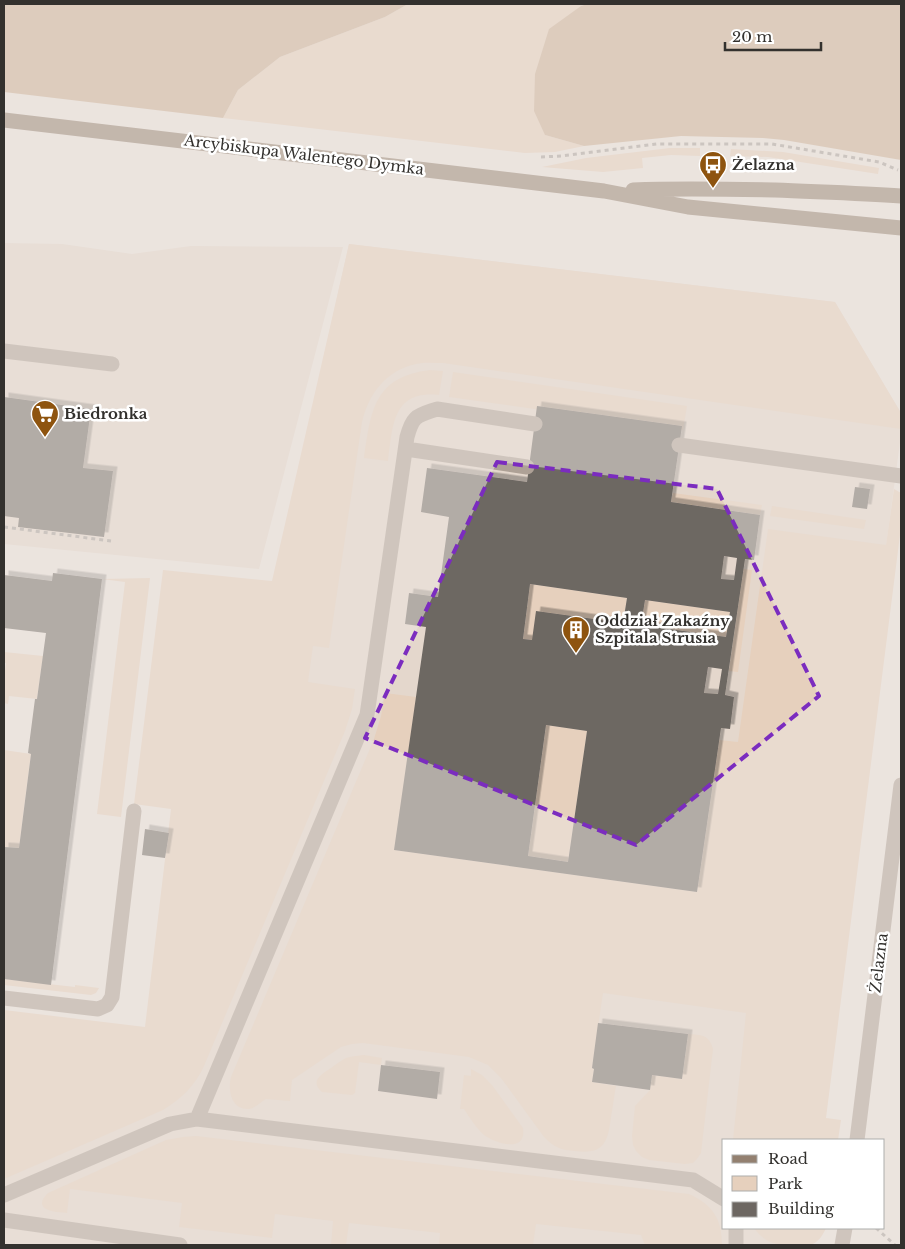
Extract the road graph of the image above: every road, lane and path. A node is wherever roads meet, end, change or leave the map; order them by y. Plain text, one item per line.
1 (4, 120) edge
2 (537, 157) dead end
3 (901, 171) edge
4 (604, 191) junction
5 (901, 196) edge
6 (901, 228) edge
7 (4, 351) edge
8 (112, 364) dead end
9 (535, 424) dead end
10 (679, 445) dead end
11 (406, 449) junction
12 (527, 467) dead end
13 (901, 476) edge
14 (4, 527) edge
15 (111, 541) dead end
16 (901, 785) edge
17 (134, 811) dead end
18 (4, 998) edge
19 (197, 1120) junction
20 (857, 1139) edge
21 (4, 1195) edge
22 (722, 1198) edge
23 (6, 1223) edge
24 (736, 1229) edge
25 (845, 1229) edge
26 (877, 1229) edge
27 (180, 1245) edge
28 (736, 1245) edge
29 (842, 1245) edge
30 (895, 1245) edge

1 - 4 street, Arcybiskupa Walentego Dymka
2 - 3 path
4 - 5 street, Arcybiskupa Walentego Dymka
4 - 6 street, Arcybiskupa Walentego Dymka
7 - 8 street
9 - 11 street
10 - 13 street
11 - 12 street
11 - 19 street
14 - 15 path
16 - 20 street, Żelazna
17 - 18 street
19 - 21 street
19 - 22 street
23 - 27 street
24 - 28 street
25 - 29 street
26 - 30 path

